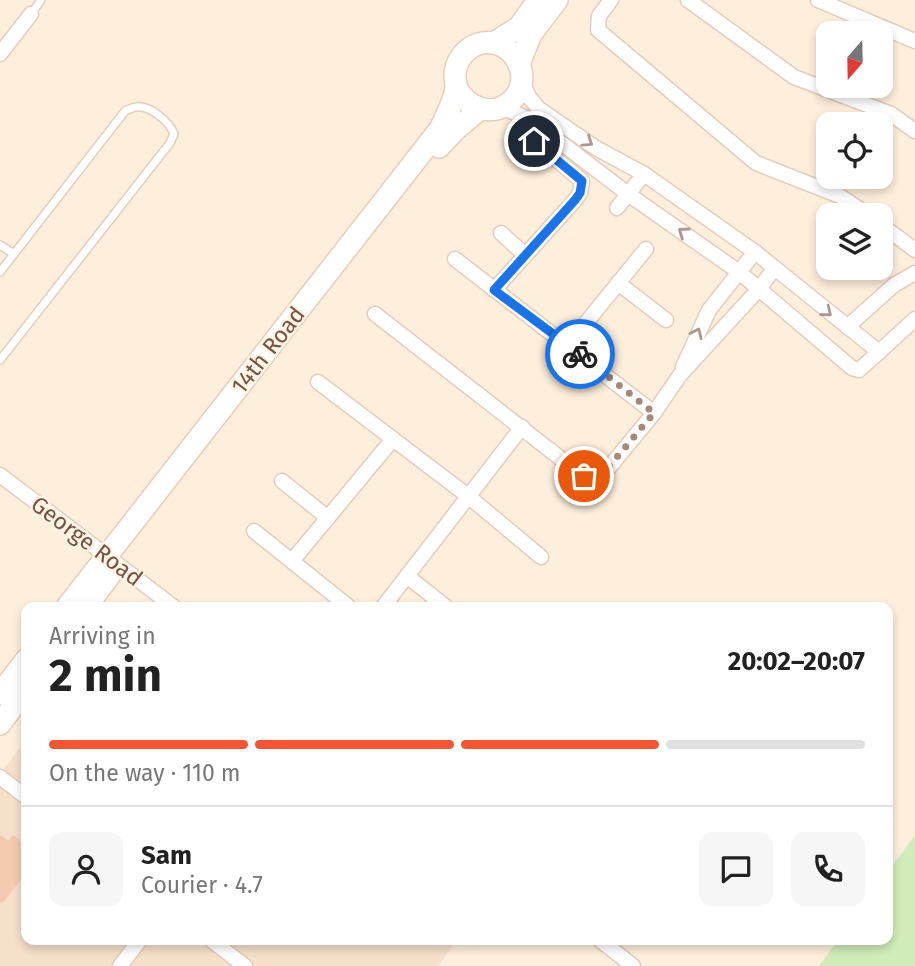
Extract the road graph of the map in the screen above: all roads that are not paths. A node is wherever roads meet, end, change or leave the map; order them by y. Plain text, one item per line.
1 (41, 0) edge
2 (539, 0) edge
3 (557, 0) edge
4 (611, 0) edge
5 (688, 0) edge
6 (818, 0) edge
7 (31, 14) joint
8 (915, 41) edge
9 (494, 43) junction
10 (0, 54) edge
11 (521, 72) junction
12 (456, 87) junction
13 (502, 107) junction
14 (480, 109) junction
15 (915, 131) edge
16 (534, 141) dead end
17 (644, 174) junction
18 (628, 194) junction
19 (850, 203) edge
20 (617, 208) dead end
21 (500, 233) dead end
22 (893, 234) edge
23 (0, 245) edge
24 (646, 249) dead end
25 (915, 250) edge
26 (755, 253) junction
27 (14, 254) junction
28 (525, 255) junction
29 (455, 259) dead end
30 (774, 269) junction
31 (0, 272) edge
32 (738, 272) junction
33 (915, 273) edge
34 (618, 283) junction
35 (494, 290) junction
36 (758, 290) junction
37 (375, 314) dead end
38 (915, 319) edge
39 (666, 320) dead end
40 (847, 327) junction
41 (568, 345) junction
42 (879, 352) junction
43 (0, 360) edge
44 (680, 375) junction
45 (318, 382) dead end
46 (654, 413) junction
47 (522, 427) junction
48 (393, 439) junction
49 (0, 475) edge
50 (282, 481) dead end
51 (468, 496) junction
52 (328, 518) junction
53 (254, 531) dead end
54 (541, 557) dead end
55 (112, 560) junction
56 (292, 561) junction
57 (407, 576) junction
58 (72, 602) edge
59 (89, 602) edge
60 (167, 602) edge
61 (343, 602) edge
62 (387, 602) edge
63 (440, 602) edge
64 (21, 667) edge
65 (0, 694) edge
66 (21, 696) edge
67 (0, 724) edge
68 (0, 777) edge
69 (21, 793) edge
70 (136, 945) edge
71 (218, 945) edge
72 (606, 945) edge
73 (120, 966) edge
74 (245, 966) edge
75 (633, 966) edge

1 - 7 lane
2 - 9 street
3 - 11 street
4 - 19 street
5 - 15 street
6 - 8 street
7 - 10 street
9 - 11 street
9 - 12 street
11 - 13 street
11 -> 17 street
12 - 14 street
12 - 55 street, 14th Road
13 - 14 street
13 - 18 street
14 - 55 street, 14th Road
16 - 28 street
17 - 18 street
17 - 26 street
18 - 20 street
32 -> 18 street
21 - 28 street
22 - 25 street
23 - 27 lane
24 - 34 street
26 - 30 street
26 - 32 street
27 - 31 lane
27 - 43 lane
28 - 35 street
29 - 35 street
30 - 36 street
30 -> 40 street
32 - 36 street
44 -> 32 street
33 - 40 street
34 - 39 street
34 - 41 street
35 - 41 street
36 - 42 street
36 - 44 street
37 - 47 street
38 - 42 street
40 - 42 street
41 - 46 street
44 - 46 street
45 - 48 street
46 - 47 street
47 - 51 street
48 - 51 street
48 - 52 street
49 - 55 street, George Road
50 - 52 street
51 - 54 street
51 - 57 street
52 - 56 street
53 - 56 street
55 - 58 street, 14th Road
55 - 59 street, 14th Road
55 - 60 street, George Road
56 - 61 street
57 - 62 street
57 - 63 street
64 - 65 street
66 - 67 street
68 - 69 street
70 - 73 street
71 - 74 street
72 - 75 street

